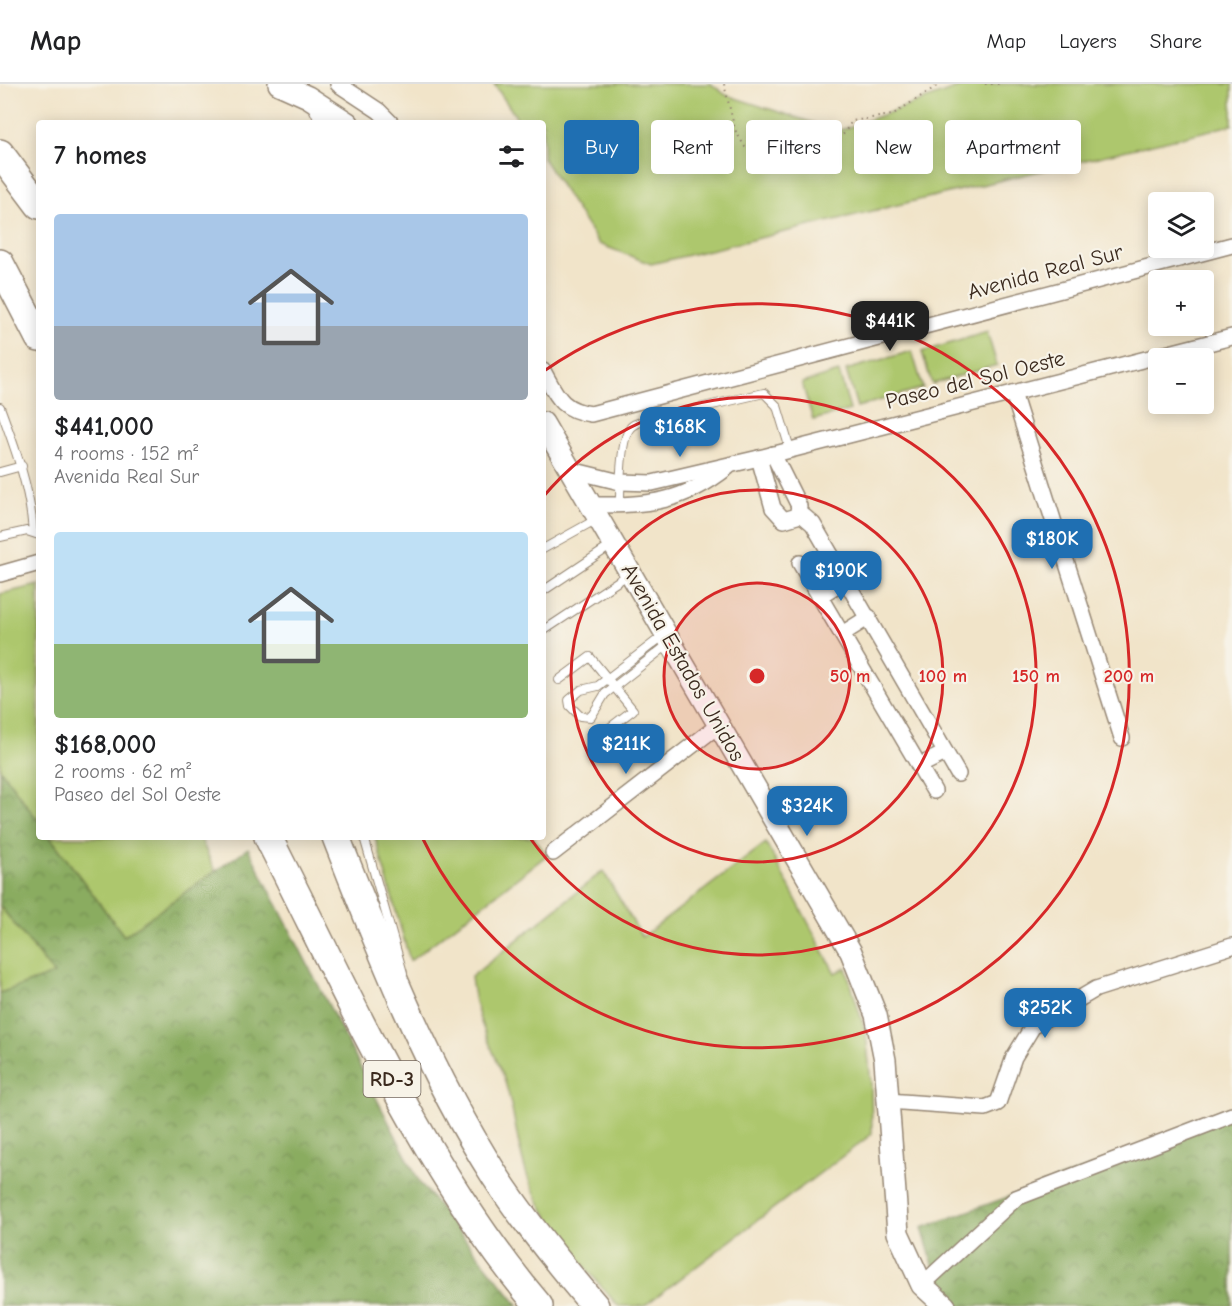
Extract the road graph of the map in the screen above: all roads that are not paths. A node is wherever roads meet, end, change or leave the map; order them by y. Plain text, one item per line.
1 (279, 84) edge
2 (338, 84) edge
3 (332, 120) edge
4 (388, 120) edge
5 (0, 153) edge
6 (36, 202) edge
7 (1232, 245) edge
8 (0, 263) edge
9 (36, 328) edge
10 (1232, 337) edge
11 (546, 376) edge
12 (1013, 393) junction
13 (0, 407) edge
14 (695, 409) dead end
15 (664, 416) dead end
16 (546, 432) edge
17 (790, 449) junction
18 (766, 456) junction
19 (730, 465) junction
20 (22, 466) junction
21 (571, 470) junction
22 (0, 472) edge
23 (620, 482) junction
24 (652, 483) junction
25 (656, 501) junction
26 (620, 505) junction
27 (597, 511) junction
28 (799, 512) junction
29 (36, 533) edge
30 (0, 537) edge
31 (615, 543) junction
32 (546, 547) edge
33 (800, 563) dead end
34 (36, 564) edge
35 (632, 572) junction
36 (0, 574) edge
37 (847, 579) junction
38 (546, 589) edge
39 (819, 596) junction
40 (868, 617) junction
41 (546, 629) edge
42 (842, 634) junction
43 (670, 637) junction
44 (559, 680) dead end
45 (607, 680) junction
46 (614, 687) junction
47 (720, 724) junction
48 (603, 733) dead end
49 (1122, 738) dead end
50 (945, 753) junction
51 (919, 766) junction
52 (958, 774) dead end
53 (934, 791) dead end
54 (270, 840) edge
55 (337, 840) edge
56 (365, 840) edge
57 (554, 853) dead end
58 (1232, 946) edge
59 (400, 993) junction
60 (888, 1101) junction
61 (1232, 1115) edge
62 (922, 1285) junction
63 (539, 1306) edge
64 (595, 1306) edge
65 (945, 1306) edge

1 - 3 street
2 - 4 street
5 - 6 highway
7 - 11 street, Avenida Real Sur
8 - 9 highway
10 - 12 street, Paseo del Sol Oeste
12 - 17 street, Paseo del Sol Oeste
12 - 49 street
13 - 20 lane
14 - 17 lane
15 - 23 lane
16 - 21 street, Avenida Estados Unidos
17 - 18 street, Paseo del Sol Oeste
18 - 19 street, Paseo del Sol Oeste
18 - 28 street
18 - 28 street
19 - 24 street, Paseo del Sol Oeste
19 - 25 street, Paseo del Sol Oeste
20 - 22 lane
20 - 29 lane
21 - 23 street, Paseo del Sol Oeste
21 - 27 street, Avenida Estados Unidos
23 - 24 street, Paseo del Sol Oeste
23 - 26 lane
24 - 25 street
25 - 26 street, Paseo del Sol Oeste
26 - 27 street, Paseo del Sol Oeste
27 - 31 street, Avenida Estados Unidos
27 - 32 lane
28 - 37 street
29 - 30 lane
31 - 35 street, Avenida Estados Unidos
31 - 38 lane
33 - 39 street
34 - 36 street
35 - 41 lane
35 - 43 street, Avenida Estados Unidos
37 - 39 street
37 - 40 street
39 - 42 street
40 - 42 street
40 - 50 street
42 - 51 street
43 - 45 lane
43 - 46 lane
43 - 47 street, Avenida Estados Unidos
44 - 45 lane
45 - 46 lane
45 - 46 lane
46 - 48 lane
47 - 57 street
47 - 60 street, Avenida Estados Unidos
50 - 51 street
50 - 52 street
51 - 53 street
54 - 63 highway, RD-3
55 - 59 highway, RD-3
56 - 59 lane
58 - 60 street
59 - 64 highway, RD-3
60 - 62 street, Avenida Estados Unidos
61 - 62 street
62 - 65 street, Avenida Estados Unidos

